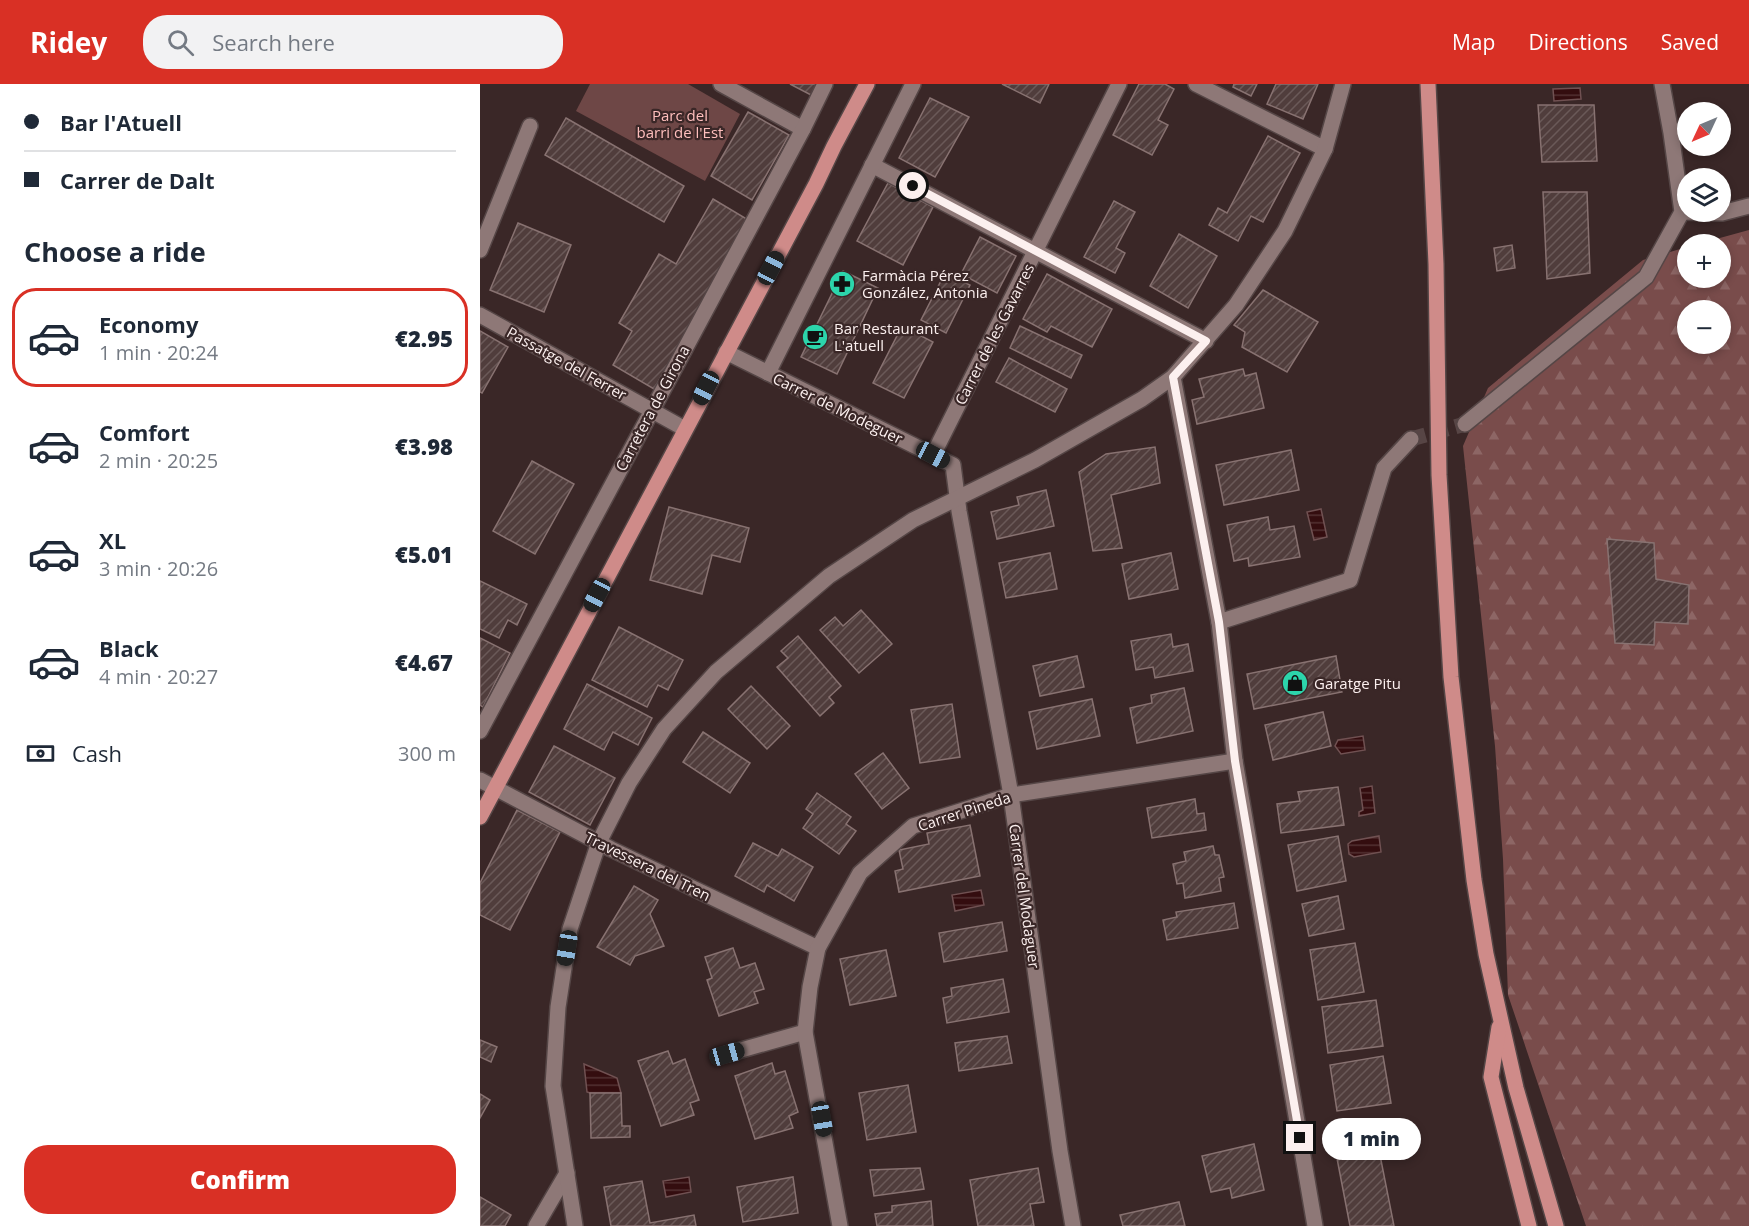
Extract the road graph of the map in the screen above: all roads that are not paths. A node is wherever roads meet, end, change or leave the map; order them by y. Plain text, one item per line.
1 (721, 84) edge
2 (825, 84) edge
3 (867, 84) edge
4 (913, 84) edge
5 (1119, 84) edge
6 (1196, 84) edge
7 (1343, 84) edge
8 (1428, 84) edge
9 (1662, 84) edge
10 (530, 126) dead end
11 (803, 129) junction
12 (1325, 149) junction
13 (872, 165) junction
14 (1677, 176) edge
15 (1749, 206) edge
16 (1731, 211) edge
17 (1677, 221) edge
18 (480, 250) edge
19 (1036, 250) junction
20 (480, 315) edge
21 (1206, 341) junction
22 (726, 352) junction
23 (768, 373) junction
24 (1173, 377) junction
25 (651, 410) junction
26 (1465, 424) tunnel mouth
27 (685, 429) junction
28 (1411, 439) tunnel mouth
29 (933, 455) junction
30 (957, 497) junction
31 (1219, 622) junction
32 (480, 731) edge
33 (1235, 761) junction
34 (480, 780) edge
35 (495, 788) junction
36 (1011, 795) junction
37 (480, 817) edge
38 (599, 842) junction
39 (818, 948) junction
40 (1500, 1018) junction
41 (805, 1032) junction
42 (727, 1054) dead end
43 (567, 1173) junction
44 (1549, 1206) junction
45 (536, 1226) edge
46 (575, 1226) edge
47 (840, 1226) edge
48 (1073, 1226) edge
49 (1315, 1226) edge
50 (1529, 1226) edge
51 (1556, 1226) edge
52 (1562, 1226) edge

1 - 11 street
2 - 11 street, Carretera de Girona
3 - 22 main road
4 - 13 street
5 - 19 street, Carrer de les Gavarres
6 - 12 street
7 - 12 street
8 - 40 main road
9 - 14 street
10 - 18 street
11 - 25 street, Carretera de Girona
12 - 21 street
13 - 19 street
13 - 23 street
15 - 16 street
17 - 26 street
19 - 21 street
19 - 29 street, Carrer de les Gavarres
20 - 25 street, Passatge del Ferrer
21 - 24 street
22 - 23 street, Carrer de Modeguer
22 - 27 main road
23 - 29 street, Carrer de Modeguer
24 - 30 street
24 - 31 street
25 - 27 street, Passatge del Ferrer
25 - 32 street, Carretera de Girona
27 - 35 main road
28 - 31 street
29 - 30 street, Carrer de Modeguer
30 - 36 street, Carrer del Modaguer
30 - 38 street
31 - 33 street
33 - 36 street, Carrer Pineda
33 - 49 street
34 - 35 street, Travessera del Tren
35 - 37 main road
35 - 38 street, Travessera del Tren
36 - 39 street, Carrer Pineda
36 - 48 street, Carrer del Modaguer
38 - 39 street, Travessera del Tren
38 - 43 street
39 - 41 street, Carrer Pineda
40 - 44 main road
40 - 50 main road
41 - 42 street
41 - 47 street, Carrer Pineda
43 - 45 street
43 - 46 street
44 - 51 main road
44 - 52 main road

